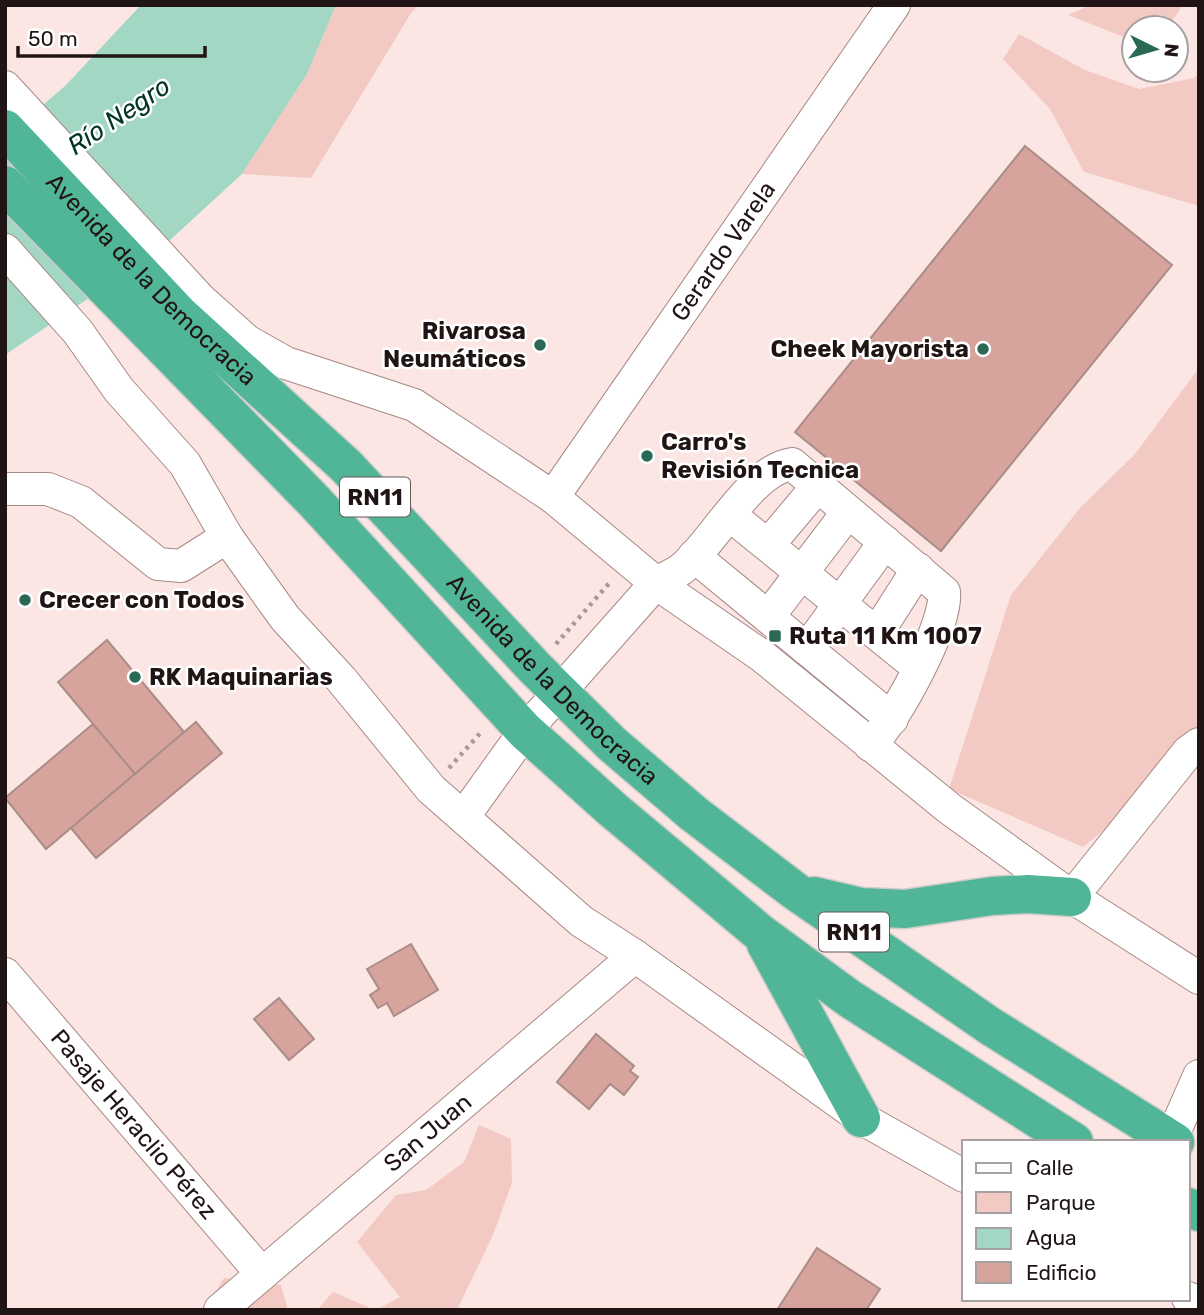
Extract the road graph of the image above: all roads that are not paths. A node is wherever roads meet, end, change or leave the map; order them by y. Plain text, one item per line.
1 (894, 5) edge
2 (5, 87) edge
3 (5, 129) edge
4 (5, 186) edge
5 (5, 250) edge
6 (178, 319) junction
7 (817, 487) junction
8 (5, 489) edge
9 (553, 498) junction
10 (848, 512) junction
11 (730, 515) junction
12 (227, 537) junction
13 (885, 542) junction
14 (769, 544) junction
15 (694, 556) junction
16 (918, 569) junction
17 (802, 571) junction
18 (656, 583) junction
19 (841, 603) junction
20 (768, 617) junction
21 (877, 633) junction
22 (807, 649) junction
23 (918, 667) junction
24 (560, 692) junction
25 (892, 719) junction
26 (525, 731) junction
27 (1199, 744) edge
28 (870, 745) junction
29 (464, 816) junction
30 (795, 891) junction
31 (1072, 897) junction
32 (760, 933) junction
33 (635, 956) junction
34 (5, 974) edge
35 (1199, 978) edge
36 (1199, 1076) edge
37 (861, 1118) junction
38 (1071, 1140) edge
39 (1173, 1140) edge
40 (1182, 1140) edge
41 (962, 1175) edge
42 (262, 1274) junction
43 (220, 1310) edge

1 - 9 street, Gerardo Varela
2 - 6 street, Avenida de la Democracia
3 - 6 highway, Avenida de la Democracia / RN11
4 - 6 highway, Avenida de la Democracia / RN11
5 - 12 street
6 - 9 street, Avenida de la Democracia
6 - 24 highway, Avenida de la Democracia / RN11
6 - 26 highway, Avenida de la Democracia / RN11
7 - 10 street
7 - 11 street
7 - 14 street
8 - 12 street
9 - 18 street, Avenida de la Democracia
10 - 13 street
10 - 17 street
11 - 14 street
11 - 15 street
12 - 29 street
13 - 16 street
13 - 19 street
14 - 17 street
15 - 18 street
15 - 20 street
16 - 21 street
16 - 23 street
17 - 19 street
17 - 20 street
18 - 24 street
18 - 28 street, Avenida de la Democracia
19 - 21 street
19 - 22 street
20 - 22 street
21 - 23 street
22 - 25 street
23 - 25 street
24 - 26 street
24 - 30 highway, Avenida de la Democracia / RN11
25 - 28 street
26 - 29 street
26 - 32 highway, Avenida de la Democracia / RN11
27 - 31 street
28 - 31 street, Avenida de la Democracia
29 - 33 street
30 - 31 highway
30 - 39 highway, Avenida de la Democracia / RN11
31 - 35 street, Avenida de la Democracia
32 - 37 highway
32 - 38 highway, Avenida de la Democracia / RN11
33 - 37 street
33 - 42 street, San Juan
34 - 42 street, Pasaje Heraclio Pérez
36 - 40 street
37 - 41 street
42 - 43 street, San Juan

